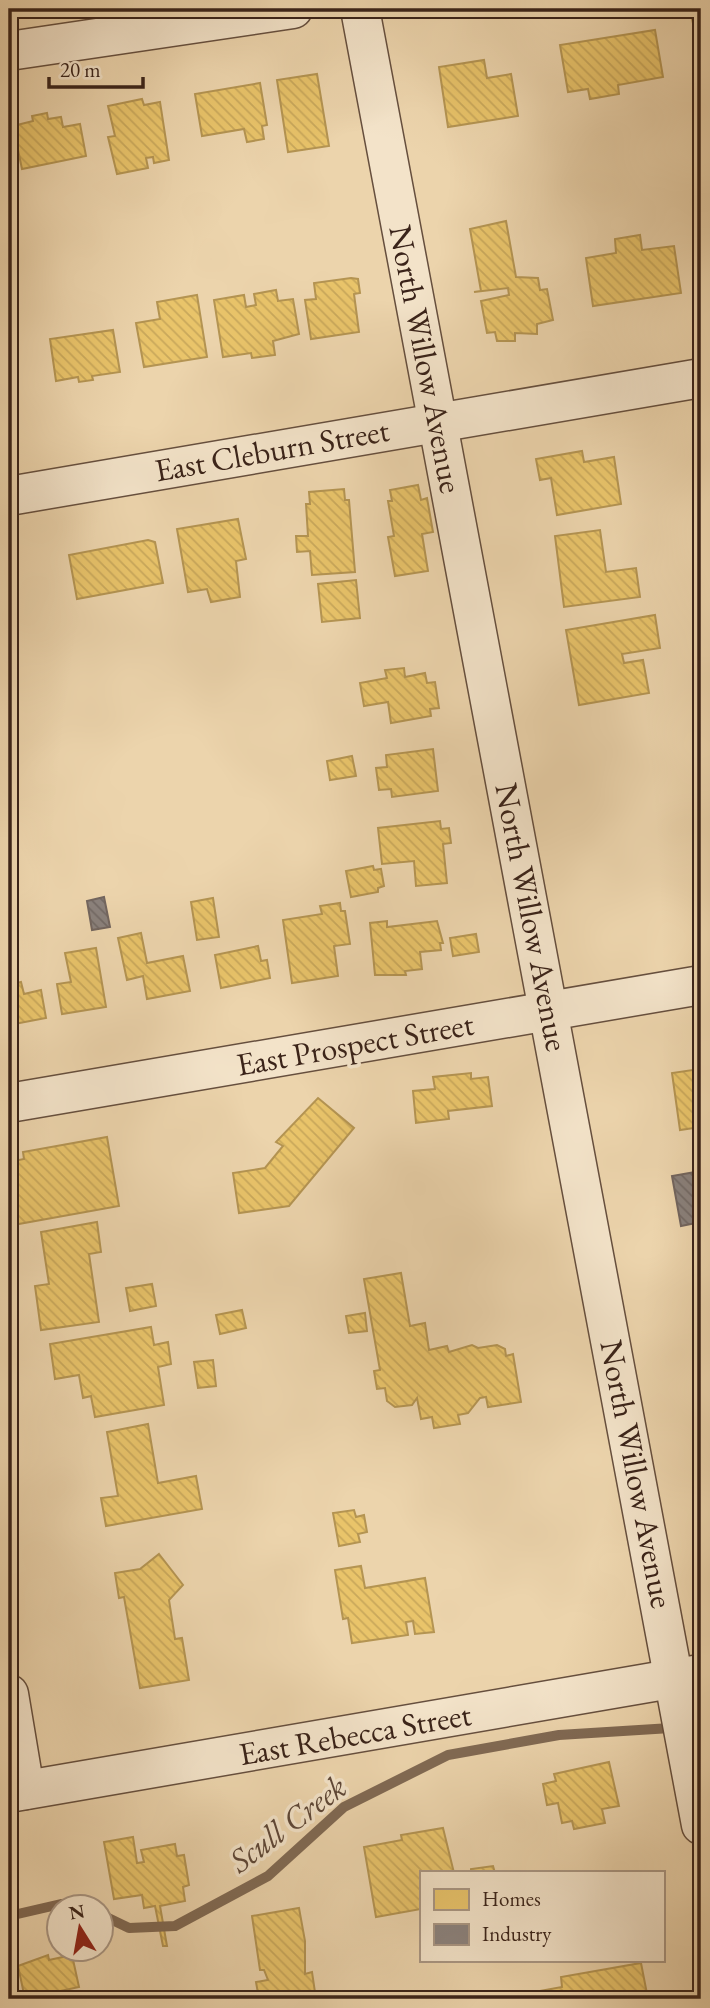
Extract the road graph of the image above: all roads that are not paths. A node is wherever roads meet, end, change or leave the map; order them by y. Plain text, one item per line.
1 (293, 9) edge
2 (360, 9) edge
3 (9, 51) edge
4 (701, 379) edge
5 (438, 421) junction
6 (9, 496) edge
7 (701, 985) edge
8 (550, 1011) junction
9 (9, 1103) edge
10 (689, 1676) edge
11 (9, 1694) edge
12 (17, 1791) edge
13 (701, 1825) edge

1 - 3 street
2 - 5 street, North Willow Avenue
4 - 5 street, East Cleburn Street
5 - 6 street, East Cleburn Street
5 - 8 street, North Willow Avenue
7 - 8 street, East Prospect Street
8 - 9 street, East Prospect Street
8 - 10 street, North Willow Avenue
10 - 12 street, East Rebecca Street
10 - 13 street, North Willow Avenue
11 - 12 street

